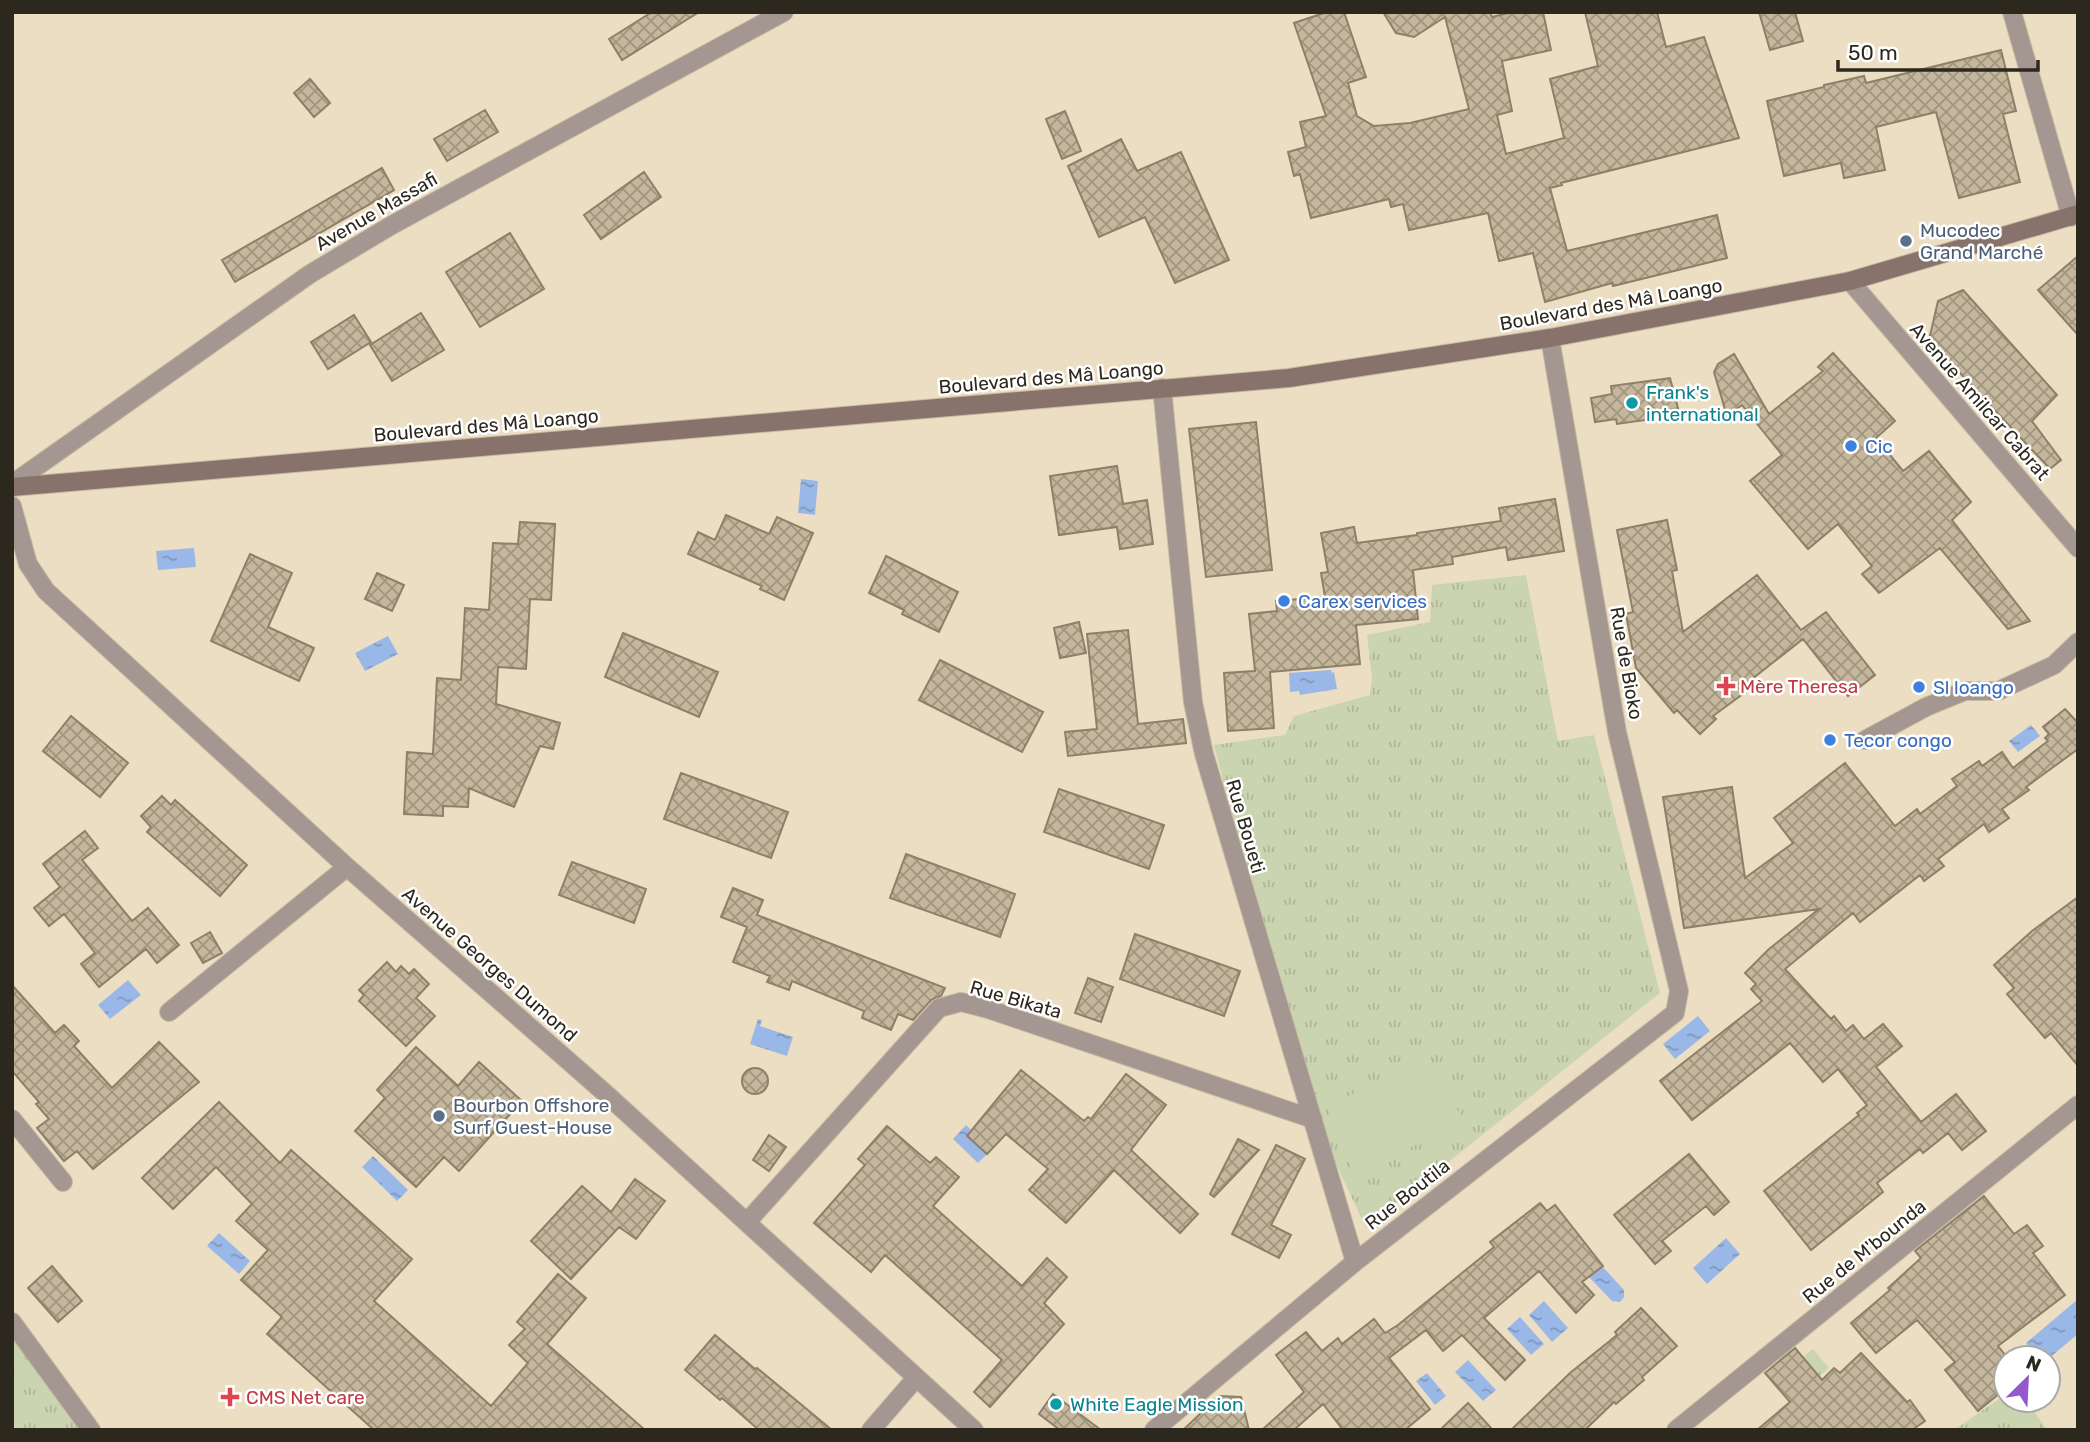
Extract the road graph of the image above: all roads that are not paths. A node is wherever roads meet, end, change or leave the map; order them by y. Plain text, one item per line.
1 (784, 12) edge
2 (2012, 12) edge
3 (2074, 216) edge
4 (1850, 281) junction
5 (1550, 338) junction
6 (1162, 388) junction
7 (12, 485) edge
8 (12, 506) edge
9 (2078, 548) edge
10 (2078, 642) edge
11 (1865, 740) dead end
12 (347, 867) junction
13 (1679, 991) joint
14 (169, 1012) dead end
15 (2078, 1105) edge
16 (12, 1119) edge
17 (1313, 1119) junction
18 (63, 1182) dead end
19 (747, 1222) junction
20 (1354, 1262) junction
21 (12, 1322) edge
22 (916, 1378) junction
23 (91, 1430) edge
24 (871, 1430) edge
25 (974, 1430) edge
26 (1154, 1430) edge
27 (1676, 1430) edge

1 - 7 street, Avenue Massafi
2 - 3 street
3 - 4 street, Boulevard des Mâ Loango
4 - 5 street, Boulevard des Mâ Loango
4 - 9 street, Avenue Amilcar Cabrat
5 - 6 street, Boulevard des Mâ Loango
5 - 13 street, Rue de Bioko
6 - 7 street, Boulevard des Mâ Loango
6 - 17 street, Rue Boueti
8 - 12 street, Avenue Georges Dumond
10 - 11 street
12 - 14 street
12 - 19 street, Avenue Georges Dumond
13 - 20 street, Rue Boutila
15 - 27 street, Rue de M'bounda
16 - 18 street
17 - 19 street, Rue Bikata
17 - 20 street, Rue Boueti
19 - 22 street, Avenue Georges Dumond
20 - 26 street, Rue Boutila
21 - 23 street
22 - 24 street
22 - 25 street, Avenue Georges Dumond

